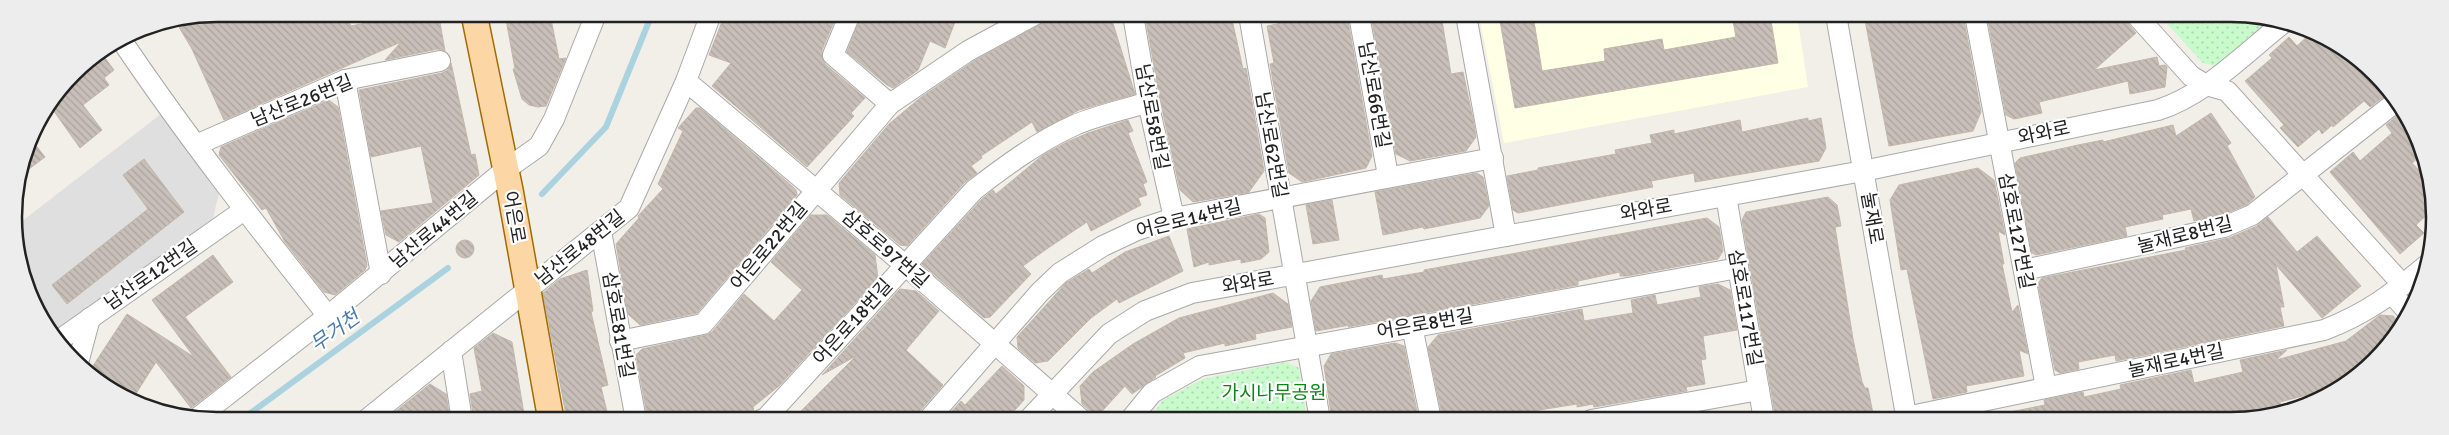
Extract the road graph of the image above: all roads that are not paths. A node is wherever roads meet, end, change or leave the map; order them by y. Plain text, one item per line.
1 (476, 22) edge
2 (593, 22) edge
3 (708, 22) edge
4 (847, 22) edge
5 (1021, 22) edge
6 (1134, 22) edge
7 (1249, 22) edge
8 (1360, 22) edge
9 (1467, 22) edge
10 (1837, 22) edge
11 (1976, 22) edge
12 (2142, 22) edge
13 (2277, 28) edge
14 (126, 46) edge
15 (440, 62) dead end
16 (345, 80) junction
17 (686, 80) junction
18 (2206, 85) junction
19 (1148, 102) junction
20 (890, 104) junction
21 (2391, 105) edge
22 (1999, 142) junction
23 (196, 145) junction
24 (1493, 158) junction
25 (1864, 171) junction
26 (1388, 176) junction
27 (2303, 177) junction
28 (507, 180) junction
29 (816, 190) junction
30 (1726, 196) junction
31 (1281, 197) junction
32 (244, 210) junction
33 (1174, 218) junction
34 (601, 231) junction
35 (1506, 236) junction
36 (905, 265) junction
37 (1738, 268) junction
38 (2024, 270) junction
39 (2419, 271) edge
40 (381, 274) junction
41 (1294, 274) junction
42 (526, 283) junction
43 (2397, 289) junction
44 (2405, 305) edge
45 (328, 316) junction
46 (90, 318) junction
47 (1412, 326) junction
48 (64, 337) edge
49 (620, 341) junction
50 (994, 344) junction
51 (1307, 346) junction
52 (450, 351) junction
53 (80, 355) edge
54 (2046, 388) junction
55 (1759, 390) junction
56 (1052, 392) junction
57 (205, 412) edge
58 (376, 412) edge
59 (461, 412) edge
60 (550, 412) edge
61 (634, 412) edge
62 (771, 412) edge
63 (935, 412) edge
64 (1035, 412) edge
65 (1073, 412) edge
66 (1136, 412) edge
67 (1319, 412) edge
68 (1429, 412) edge
69 (1636, 412) edge
70 (1763, 412) edge
71 (1906, 412) edge
72 (1938, 412) edge

1 - 28 main road, 어은로
2 - 28 street, 남산로44번길
3 - 17 street, 남산로48번길
4 - 20 street
5 - 20 street, 어은로22번길
6 - 19 street, 남산로58번길
7 - 31 street, 남산로62번길
8 - 26 street, 남산로66번길
9 - 24 street
10 - 25 street, 눌재로
11 - 22 street, 삼호로127번길
12 - 18 street
13 - 18 street, 와와로
14 - 23 street
15 - 16 street, 남산로26번길
16 - 23 street, 남산로26번길
16 - 40 street, 남산로44번길
17 - 29 street, 삼호로97번길
17 - 34 street, 남산로48번길
18 - 22 street, 와와로
18 - 27 street
19 - 33 street, 남산로58번길
19 - 36 street, 어은로18번길
20 - 29 street, 어은로22번길
21 - 27 street, 눌재로8번길
22 - 25 street, 와와로
22 - 38 street, 삼호로127번길
23 - 32 street
24 - 26 street, 어은로14번길
24 - 35 street
25 - 30 street, 와와로
25 - 71 street, 눌재로
26 - 31 street, 어은로14번길
27 - 38 street, 눌재로8번길
27 - 43 street
28 - 40 street, 남산로44번길
28 - 42 main road, 어은로
29 - 36 street, 삼호로97번길
29 - 49 street, 어은로22번길
30 - 35 street, 와와로
30 - 37 street, 삼호로117번길
31 - 33 street, 어은로14번길
31 - 41 street, 남산로62번길
32 - 45 street
32 - 46 street, 남산로12번길
33 - 50 street, 어은로14번길
34 - 42 street, 남산로48번길
34 - 49 street, 삼호로81번길
35 - 41 street, 와와로
36 - 50 street, 삼호로97번길
36 - 62 street, 어은로18번길
37 - 47 street, 어은로8번길
37 - 55 street, 삼호로117번길
38 - 54 street, 삼호로127번길
39 - 43 street, 눌재로4번길
40 - 45 street, 남산로44번길
41 - 51 street, 남산로62번길
41 - 56 street, 와와로
42 - 52 street, 남산로48번길
42 - 60 main road, 어은로
43 - 44 street
43 - 54 street, 눌재로4번길
45 - 57 street, 남산로44번길
46 - 48 street, 남산로12번길
46 - 53 street
47 - 51 street, 어은로8번길
47 - 68 street
49 - 61 street, 삼호로81번길
50 - 56 street, 삼호로97번길
50 - 63 street, 어은로14번길
51 - 66 street, 어은로8번길
51 - 67 street, 남산로62번길
52 - 58 street, 남산로48번길
52 - 59 street
54 - 72 street, 눌재로4번길
55 - 69 street
55 - 70 street, 삼호로117번길
56 - 64 street, 와와로
56 - 65 street, 삼호로97번길

